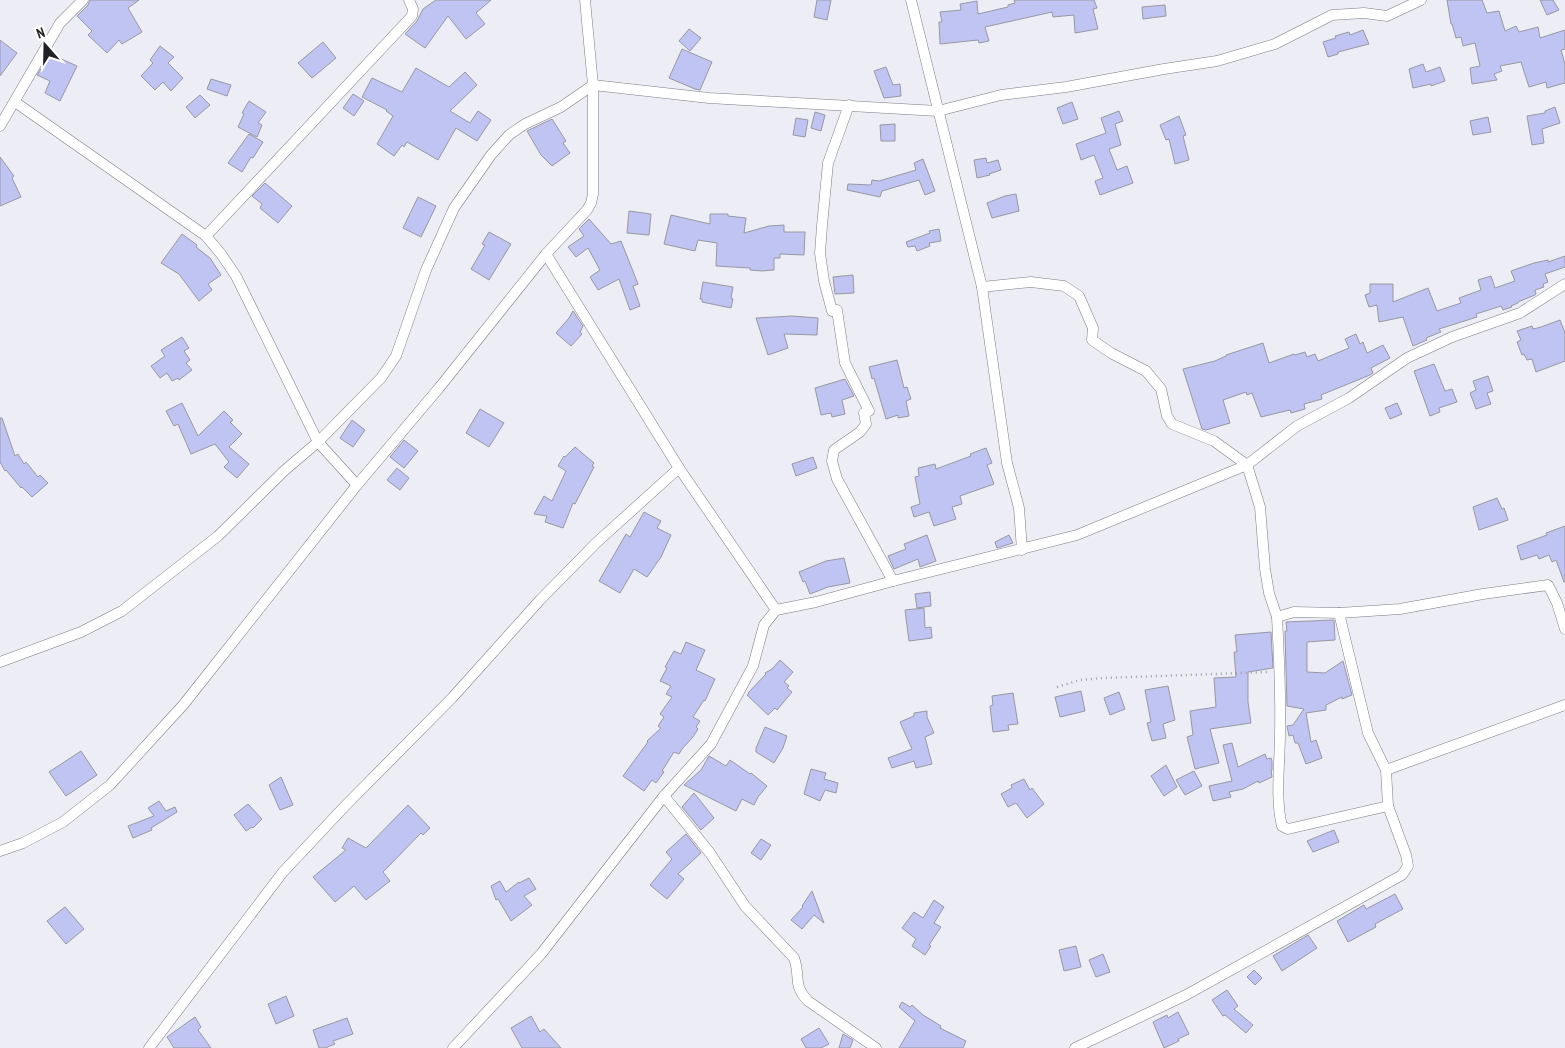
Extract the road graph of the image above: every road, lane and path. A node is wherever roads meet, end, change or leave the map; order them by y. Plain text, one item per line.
1 (82, 0) edge
2 (409, 0) edge
3 (586, 0) edge
4 (911, 0) edge
5 (1421, 0) edge
6 (593, 84) junction
7 (14, 102) junction
8 (849, 105) junction
9 (938, 111) junction
10 (0, 126) edge
11 (206, 236) junction
12 (546, 254) junction
13 (1565, 284) edge
14 (982, 287) junction
15 (318, 442) junction
16 (1247, 464) junction
17 (679, 468) junction
18 (357, 484) junction
19 (1022, 550) junction
20 (893, 581) junction
21 (776, 610) junction
22 (1339, 613) junction
23 (1277, 617) junction
24 (1565, 629) edge
25 (0, 662) edge
26 (1279, 671) junction
27 (1057, 687) dead end
28 (1565, 705) edge
29 (1386, 770) junction
30 (664, 796) junction
31 (1388, 806) junction
32 (0, 851) edge
33 (149, 1048) edge
34 (453, 1048) edge
35 (876, 1048) edge
36 (1075, 1048) edge

1 - 7 street
2 - 11 street
3 - 6 street
4 - 9 street
5 - 9 street
6 - 8 street
6 - 12 street
6 - 15 street
7 - 10 street
7 - 11 street
8 - 9 street
8 - 20 street
9 - 14 street
11 - 15 street
12 - 17 street
12 - 18 street
13 - 16 street
14 - 16 street
14 - 19 street
15 - 18 street
15 - 25 street
16 - 19 street
16 - 23 street
17 - 21 street
17 - 33 street
18 - 32 street
19 - 20 street
20 - 21 street
21 - 30 street
22 - 23 street
22 - 24 street
22 - 29 street
23 - 26 street
26 - 27 path
26 - 31 street
28 - 29 street
29 - 31 street
30 - 34 street
30 - 35 street
31 - 36 street

